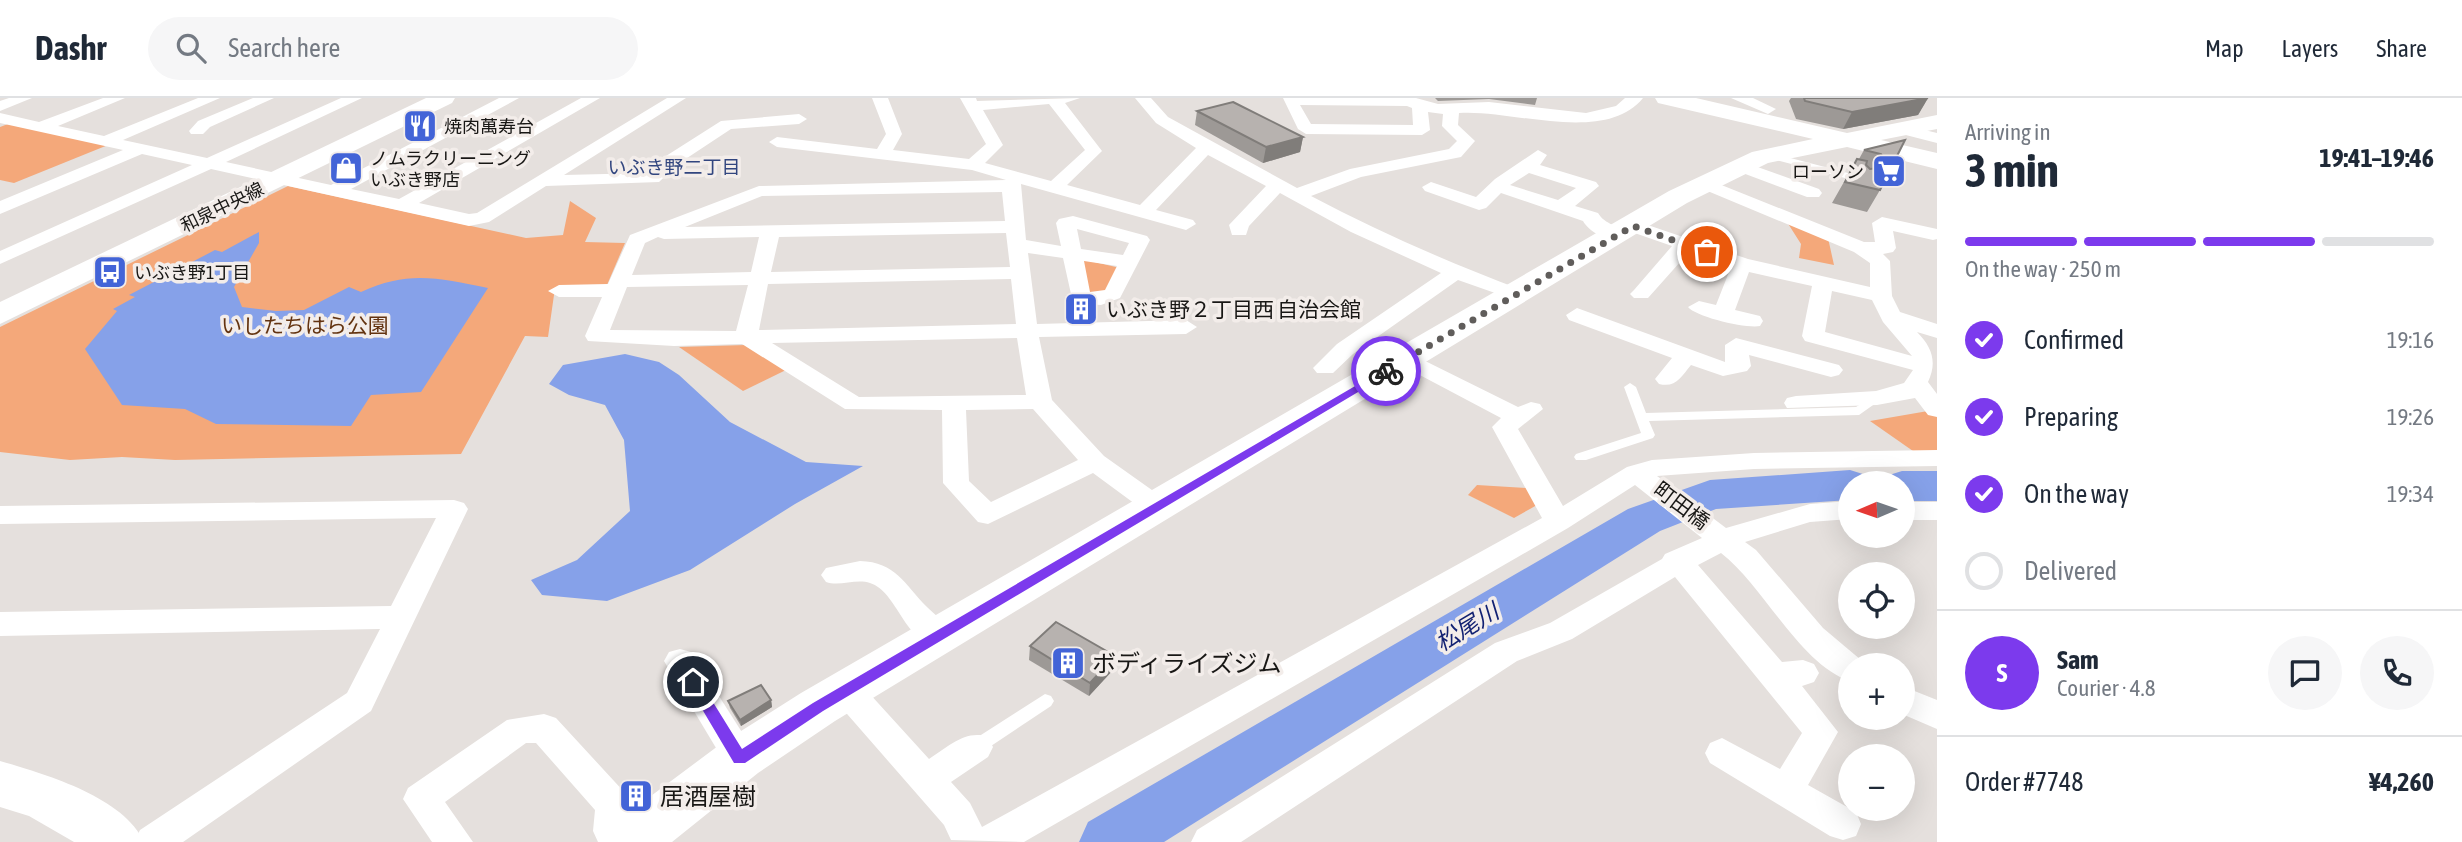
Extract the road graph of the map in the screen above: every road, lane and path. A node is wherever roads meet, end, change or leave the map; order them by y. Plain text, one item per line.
1 (24, 98) edge
2 (117, 98) edge
3 (212, 98) edge
4 (266, 98) edge
5 (354, 98) edge
6 (419, 98) edge
7 (444, 98) edge
8 (511, 98) edge
9 (592, 98) edge
10 (678, 98) edge
11 (794, 98) edge
12 (880, 98) edge
13 (1074, 98) edge
14 (1143, 98) edge
15 (1635, 98) edge
16 (1666, 98) edge
17 (1739, 98) edge
18 (1309, 99) edge
19 (1054, 100) edge
20 (971, 102) edge
21 (0, 106) edge
22 (1451, 107) junction
23 (1420, 108) junction
24 (799, 119) junction
25 (4, 122) edge
26 (1937, 122) edge
27 (40, 127) junction
28 (1900, 129) junction
29 (197, 131) dead end
30 (1765, 138) edge
31 (1937, 138) edge
32 (1844, 139) junction
33 (107, 140) junction
34 (777, 142) dead end
35 (799, 144) junction
36 (1206, 147) junction
37 (142, 148) junction
38 (883, 153) junction
39 (1937, 161) edge
40 (210, 163) junction
41 (973, 165) junction
42 (1803, 173) dead end
43 (269, 177) junction
44 (543, 181) junction
45 (724, 181) dead end
46 (1014, 181) junction
47 (1704, 183) junction
48 (0, 185) edge
49 (1861, 186) edge
50 (1055, 187) junction
51 (1499, 187) junction
52 (1444, 189) dead end
53 (1291, 190) junction
54 (331, 192) junction
55 (37, 193) junction
56 (1813, 193) dead end
57 (733, 201) junction
58 (401, 206) junction
59 (1563, 206) junction
60 (0, 208) edge
61 (1144, 212) junction
62 (1238, 222) dead end
63 (1186, 224) dead end
64 (1860, 225) dead end
65 (1625, 230) junction
66 (1883, 230) junction
67 (771, 232) junction
68 (645, 234) junction
69 (1933, 234) dead end
70 (1016, 236) junction
71 (1684, 246) junction
72 (1861, 248) junction
73 (1072, 254) junction
74 (0, 258) edge
75 (1129, 262) junction
76 (1742, 264) junction
77 (1455, 272) junction
78 (1020, 274) junction
79 (759, 278) junction
80 (1823, 283) junction
81 (617, 286) junction
82 (1657, 286) dead end
83 (559, 291) dead end
84 (1515, 293) junction
85 (1881, 296) junction
86 (0, 300) edge
87 (1699, 307) dead end
88 (0, 314) edge
89 (1723, 314) junction
90 (1577, 315) dead end
91 (1891, 317) junction
92 (1752, 321) dead end
93 (1186, 327) dead end
94 (1937, 331) edge
95 (1027, 332) junction
96 (1813, 336) junction
97 (746, 337) junction
98 (1687, 355) junction
99 (1407, 359) junction
100 (1806, 362) junction
101 (1325, 368) dead end
102 (1928, 368) junction
103 (1667, 379) dead end
104 (1836, 386) junction
105 (1630, 387) dead end
106 (1877, 398) junction
107 (1930, 401) edge
108 (1040, 402) junction
109 (1796, 403) dead end
110 (954, 404) junction
111 (1642, 417) junction
112 (1581, 457) dead end
113 (1937, 458) edge
114 (1095, 462) junction
115 (1641, 475) junction
116 (1156, 506) junction
117 (1838, 511) edge
118 (1915, 511) edge
119 (1937, 511) edge
120 (0, 516) edge
121 (1558, 521) junction
122 (1722, 537) junction
123 (1675, 561) junction
124 (836, 575) dead end
125 (400, 617) junction
126 (0, 624) edge
127 (939, 635) junction
128 (1838, 659) edge
129 (680, 661) dead end
130 (846, 690) junction
131 (1045, 701) dead end
132 (1915, 705) edge
133 (1937, 715) edge
134 (976, 747) joint
135 (1722, 753) dead end
136 (740, 758) junction
137 (927, 779) junction
138 (0, 784) edge
139 (1786, 791) junction
140 (1843, 824) dead end
141 (977, 835) edge
142 (117, 842) edge
143 (153, 842) edge
144 (454, 842) edge
145 (621, 842) edge
146 (631, 842) edge
147 (1210, 842) edge

1 - 21 street
2 - 27 street
3 - 33 street
4 - 29 street
5 - 40 street
6 - 43 street, 和泉中央線
7 - 43 street, 和泉中央線
8 - 54 street
9 - 58 street
10 - 44 street
11 - 24 street
12 - 38 street
13 - 19 street
14 - 36 street
15 - 22 street
16 - 30 street
17 - 30 street
18 - 23 street
18 - 23 street
19 - 20 street
19 - 50 street
20 - 41 street
22 - 23 street
22 - 53 street
24 - 35 street
24 - 44 street
25 - 27 street
26 - 28 street
27 - 33 street
28 - 31 street
28 - 32 street
30 - 32 street
30 - 42 street
30 - 47 street
30 - 49 lane
30 - 56 street
32 - 39 street
33 - 37 street
34 - 35 street
35 - 38 street
36 - 53 street
36 - 61 street
37 - 40 street
37 - 55 street
38 - 41 street
40 - 43 street
40 - 74 street
41 - 46 street
43 - 54 street
43 - 86 street, 和泉中央線
43 - 88 street, 和泉中央線
44 - 58 street
45 - 57 street
46 - 50 street
46 - 57 street
46 - 70 street
47 - 65 street
47 - 72 street
48 - 55 street
50 - 61 street
51 - 52 street
51 - 59 street
51 - 59 street
53 - 62 street
53 - 77 street
54 - 58 street
55 - 60 street
57 - 68 street
59 - 65 street
61 - 63 street
64 - 66 street
65 - 71 street
65 - 84 street
66 - 69 street
66 - 72 street
67 - 68 street
67 - 70 street
67 - 79 street
68 - 81 street
70 - 73 street
70 - 78 street
71 - 76 street
71 - 82 street
72 - 85 street
73 - 75 street
73 - 75 street
73 - 75 street
76 - 80 street
76 - 89 street
77 - 84 street
77 - 101 street
78 - 79 street
78 - 95 street
79 - 81 street
79 - 97 street
80 - 85 street
80 - 96 street
81 - 83 street
81 - 97 street
84 - 99 street
85 - 91 street
87 - 89 street
89 - 92 street
90 - 98 street
91 - 94 street
91 - 102 street
93 - 95 street
95 - 97 street
95 - 108 street
96 - 100 street
96 - 102 street
97 - 110 street
98 - 100 street
98 - 103 street
99 - 116 street
99 - 121 street
100 - 104 street
102 - 107 street
104 - 106 street
104 - 109 street
105 - 111 lane
106 - 107 street
106 - 111 lane
108 - 110 street
108 - 114 street
110 - 114 street
111 - 112 lane
113 - 115 street
114 - 116 street
115 - 121 street
115 - 122 street, 町田橋
116 - 127 street
117 - 122 street
118 - 119 street
120 - 125 street
121 - 141 street
122 - 123 street
122 - 128 street, 町田橋
123 - 139 street
123 - 147 street
124 - 127 street
125 - 126 street
125 - 143 street
127 - 130 street
129 - 136 street
130 - 136 street
130 - 137 street
131 - 134 lane
132 - 133 street
134 - 137 street
135 - 139 street
136 - 146 street
137 - 141 street
138 - 142 street
139 - 140 street
144 - 145 street

